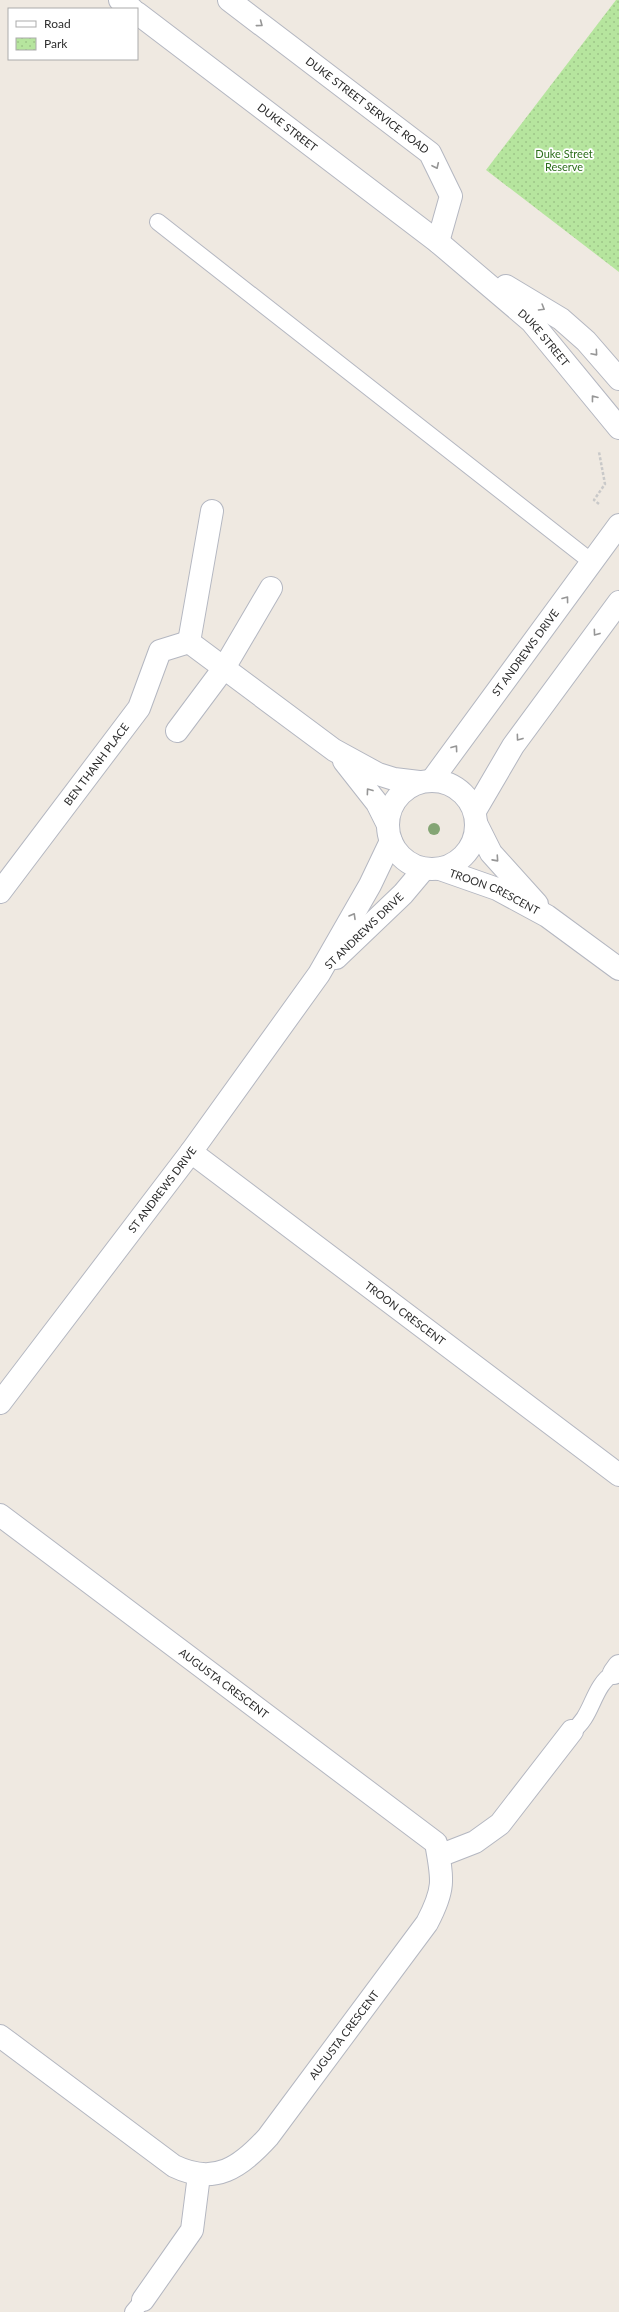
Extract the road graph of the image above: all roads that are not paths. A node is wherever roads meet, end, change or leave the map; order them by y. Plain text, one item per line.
1 (120, 0) edge
2 (229, 0) edge
3 (131, 8) edge
4 (138, 14) edge
5 (158, 222) dead end
6 (438, 242) junction
7 (619, 379) edge
8 (618, 427) edge
9 (212, 511) dead end
10 (619, 525) edge
11 (593, 563) junction
12 (271, 588) dead end
13 (619, 602) edge
14 (189, 642) junction
15 (224, 668) junction
16 (177, 731) dead end
17 (334, 750) junction
18 (426, 781) junction
19 (476, 818) junction
20 (389, 833) junction
21 (432, 869) junction
22 (0, 892) edge
23 (548, 916) junction
24 (619, 970) edge
25 (319, 974) junction
26 (191, 1152) junction
27 (0, 1403) edge
28 (619, 1475) edge
29 (0, 1515) edge
30 (616, 1670) edge
31 (572, 1731) joint
32 (439, 1856) junction
33 (0, 2036) edge
34 (200, 2175) junction
35 (138, 2306) edge

1 - 3 street
2 -> 6 street, DUKE STREET SERVICE ROAD
4 - 6 street, DUKE STREET
5 - 11 lane
6 -> 7 street, DUKE STREET
8 -> 6 street, DUKE STREET
9 - 14 street
10 - 11 street, ST ANDREWS DRIVE
18 -> 11 street, ST ANDREWS DRIVE
12 - 15 street
13 -> 19 street
14 - 15 street
14 - 22 street, BEN THANH PLACE
15 - 16 street
15 - 17 street
17 - 18 street
20 -> 17 street
18 - 19 street
18 - 20 street
19 - 21 street
19 -> 23 street, TROON CRESCENT
20 - 21 street
25 -> 20 street, ST ANDREWS DRIVE
21 - 23 street, TROON CRESCENT
21 - 25 street, ST ANDREWS DRIVE
23 - 24 street, TROON CRESCENT
25 - 26 street, ST ANDREWS DRIVE
26 - 27 street, ST ANDREWS DRIVE
26 - 28 street, TROON CRESCENT
29 - 32 street, AUGUSTA CRESCENT
30 - 31 lane
31 - 32 street
32 - 34 street, AUGUSTA CRESCENT
33 - 34 street, AUGUSTA CRESCENT
34 - 35 street

